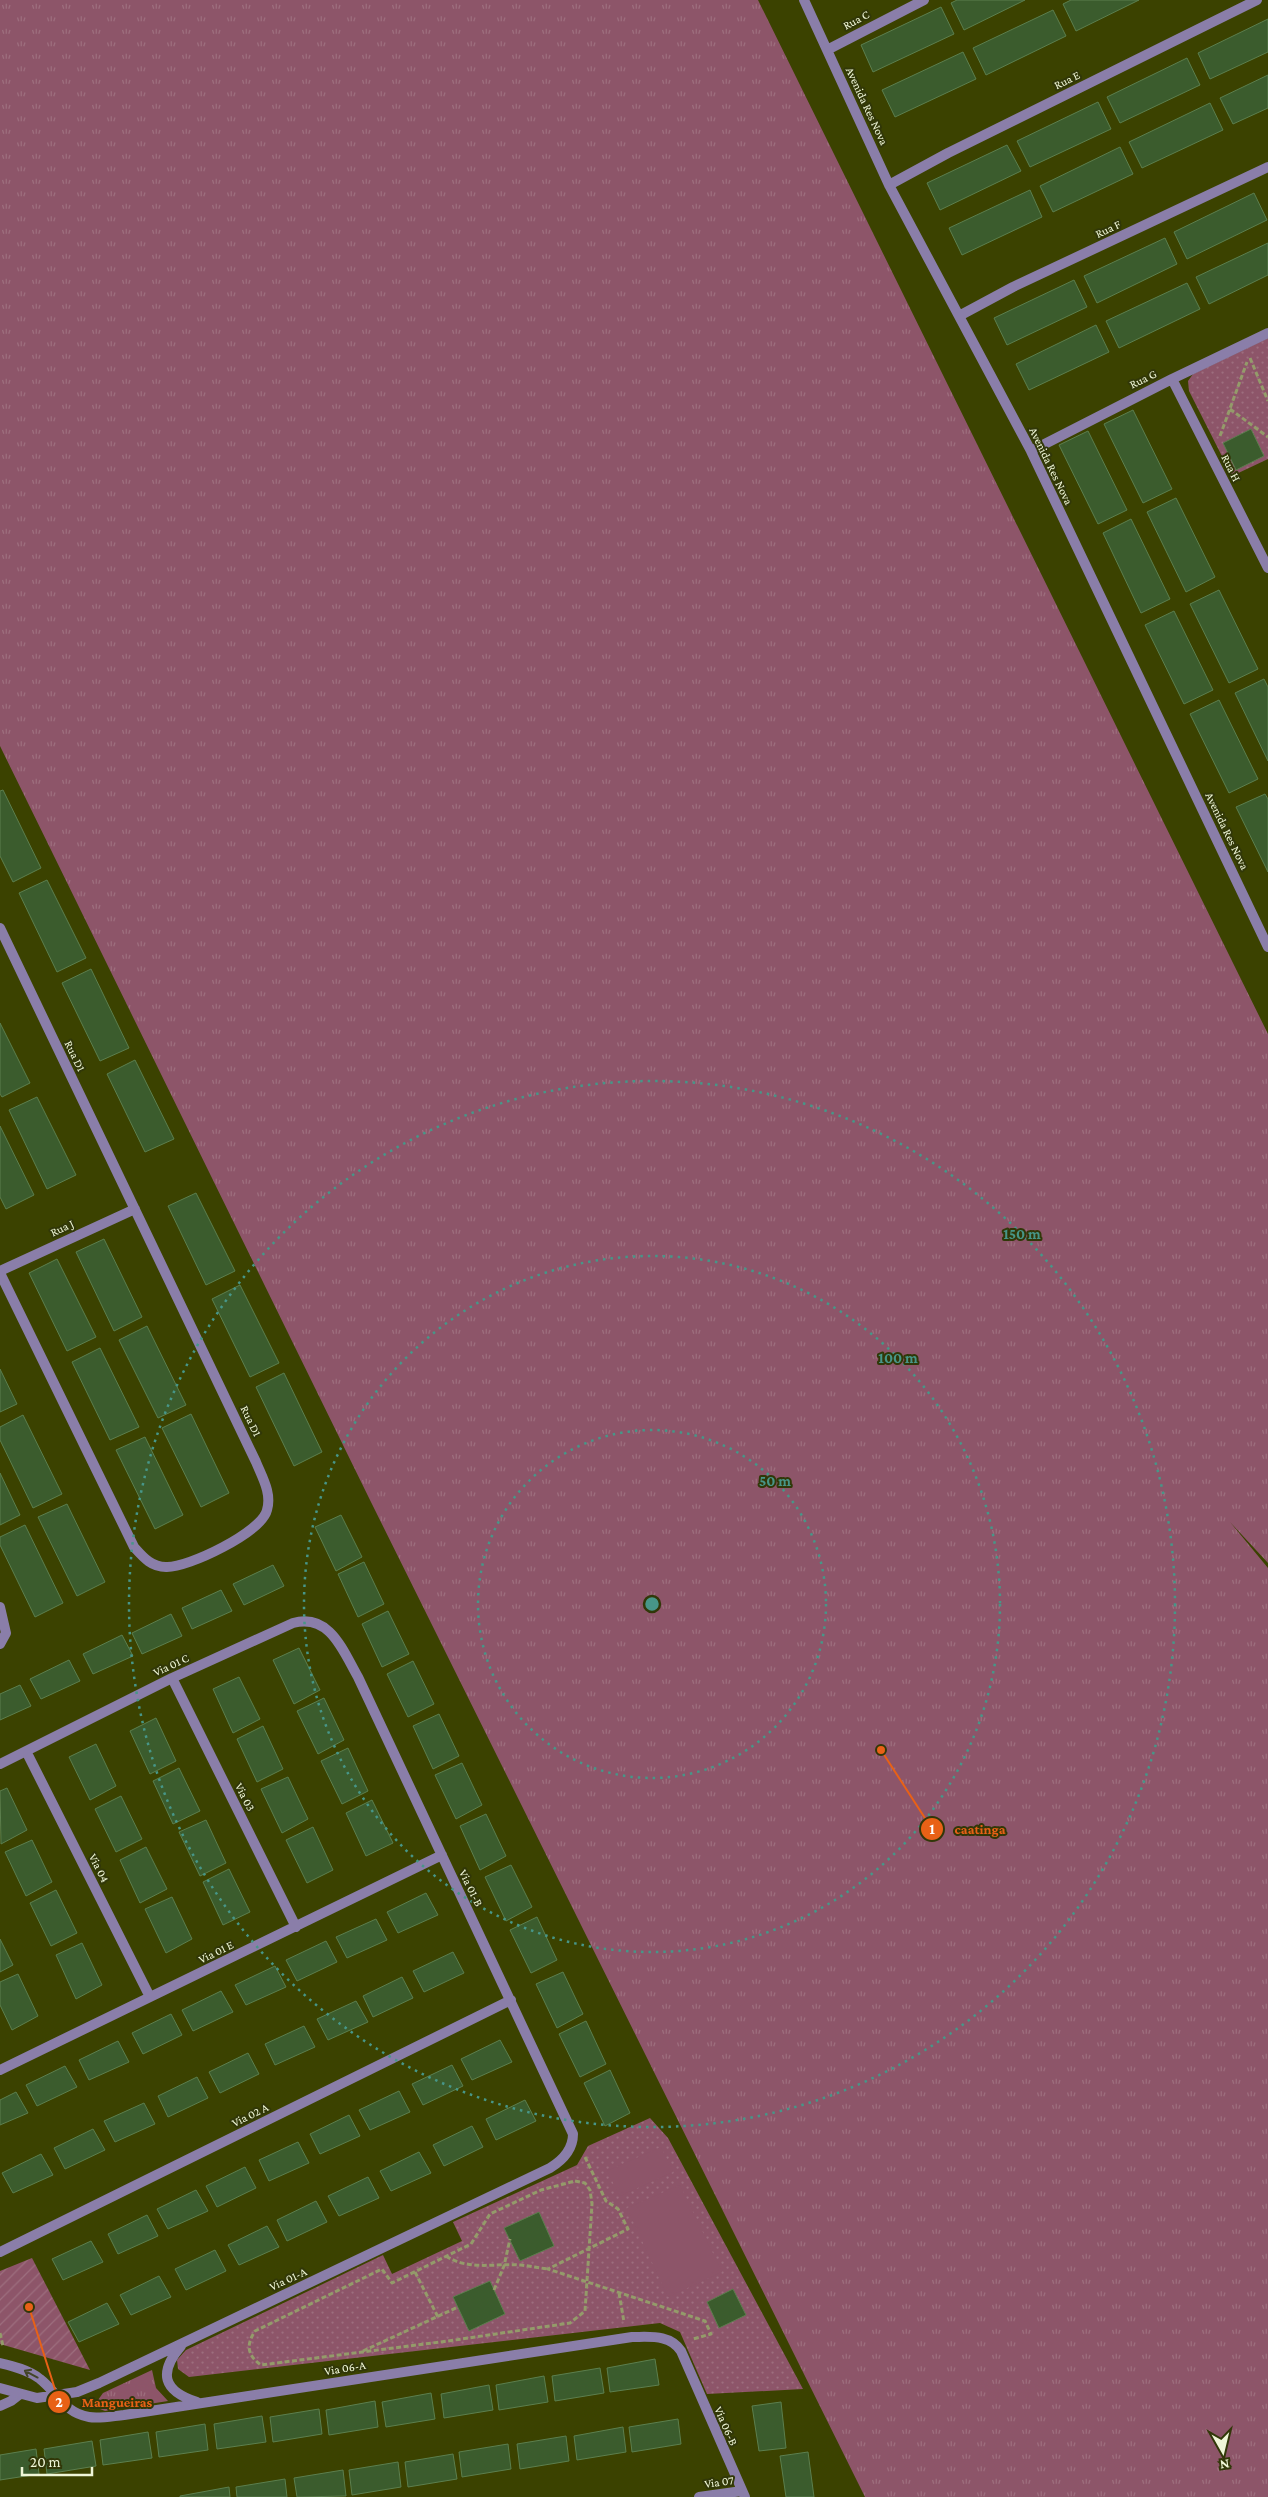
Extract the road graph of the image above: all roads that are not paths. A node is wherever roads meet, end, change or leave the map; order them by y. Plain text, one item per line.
1 (804, 0) edge
2 (924, 0) edge
3 (1257, 0) edge
4 (827, 50) junction
5 (1268, 167) edge
6 (889, 185) junction
7 (959, 316) junction
8 (1268, 333) edge
9 (1172, 379) junction
10 (1031, 451) junction
11 (1268, 568) edge
12 (0, 928) edge
13 (1268, 946) edge
14 (135, 1209) junction
15 (0, 1272) edge
16 (0, 1607) edge
17 (0, 1644) edge
18 (345, 1654) joint
19 (172, 1678) junction
20 (26, 1751) junction
21 (0, 1764) edge
22 (442, 1855) junction
23 (296, 1927) junction
24 (150, 1997) junction
25 (511, 2000) junction
26 (0, 2070) edge
27 (573, 2134) joint
28 (0, 2252) edge
29 (183, 2343) junction
30 (0, 2363) edge
31 (687, 2364) joint
32 (0, 2388) edge
33 (20, 2394) junction
34 (54, 2396) junction
35 (201, 2403) junction
36 (0, 2406) edge
37 (743, 2494) edge
38 (699, 2497) edge

1 - 4 street, Avenida Res Nova
2 - 4 street, Rua C
3 - 6 street, Rua E
4 - 6 street, Avenida Res Nova
5 - 7 street, Rua F
6 - 7 street, Avenida Res Nova
7 - 10 street, Avenida Res Nova
8 - 9 street, Rua G
9 - 10 street, Rua G
9 - 11 street, Rua H
10 - 13 street, Avenida Res Nova
12 - 14 street, Rua D1
14 - 15 street, Rua J
14 - 15 street, Rua D1
16 - 17 street
18 - 19 street, Via 01 C
18 - 22 street, Via 01-B
19 - 20 street, Via 01 C
19 - 23 street, Via 03
20 - 21 street, Via 01 C
20 - 24 street, Via 04
22 - 23 street, Via 01 E
22 - 25 street, Via 01-B
23 - 24 street, Via 01 E
24 - 26 street, Via 01 E
25 - 27 street, Via 01-B
25 - 28 street, Via 02 A
27 - 29 street, Via 01-A
29 - 34 street, Via 01-A
29 - 35 street
34 -> 30 street
31 - 35 street, Via 06-A
31 - 37 street, Via 06-B
32 - 33 street
33 - 34 street
33 - 36 street
34 - 35 street, Via 06-A
37 - 38 street, Via 07

